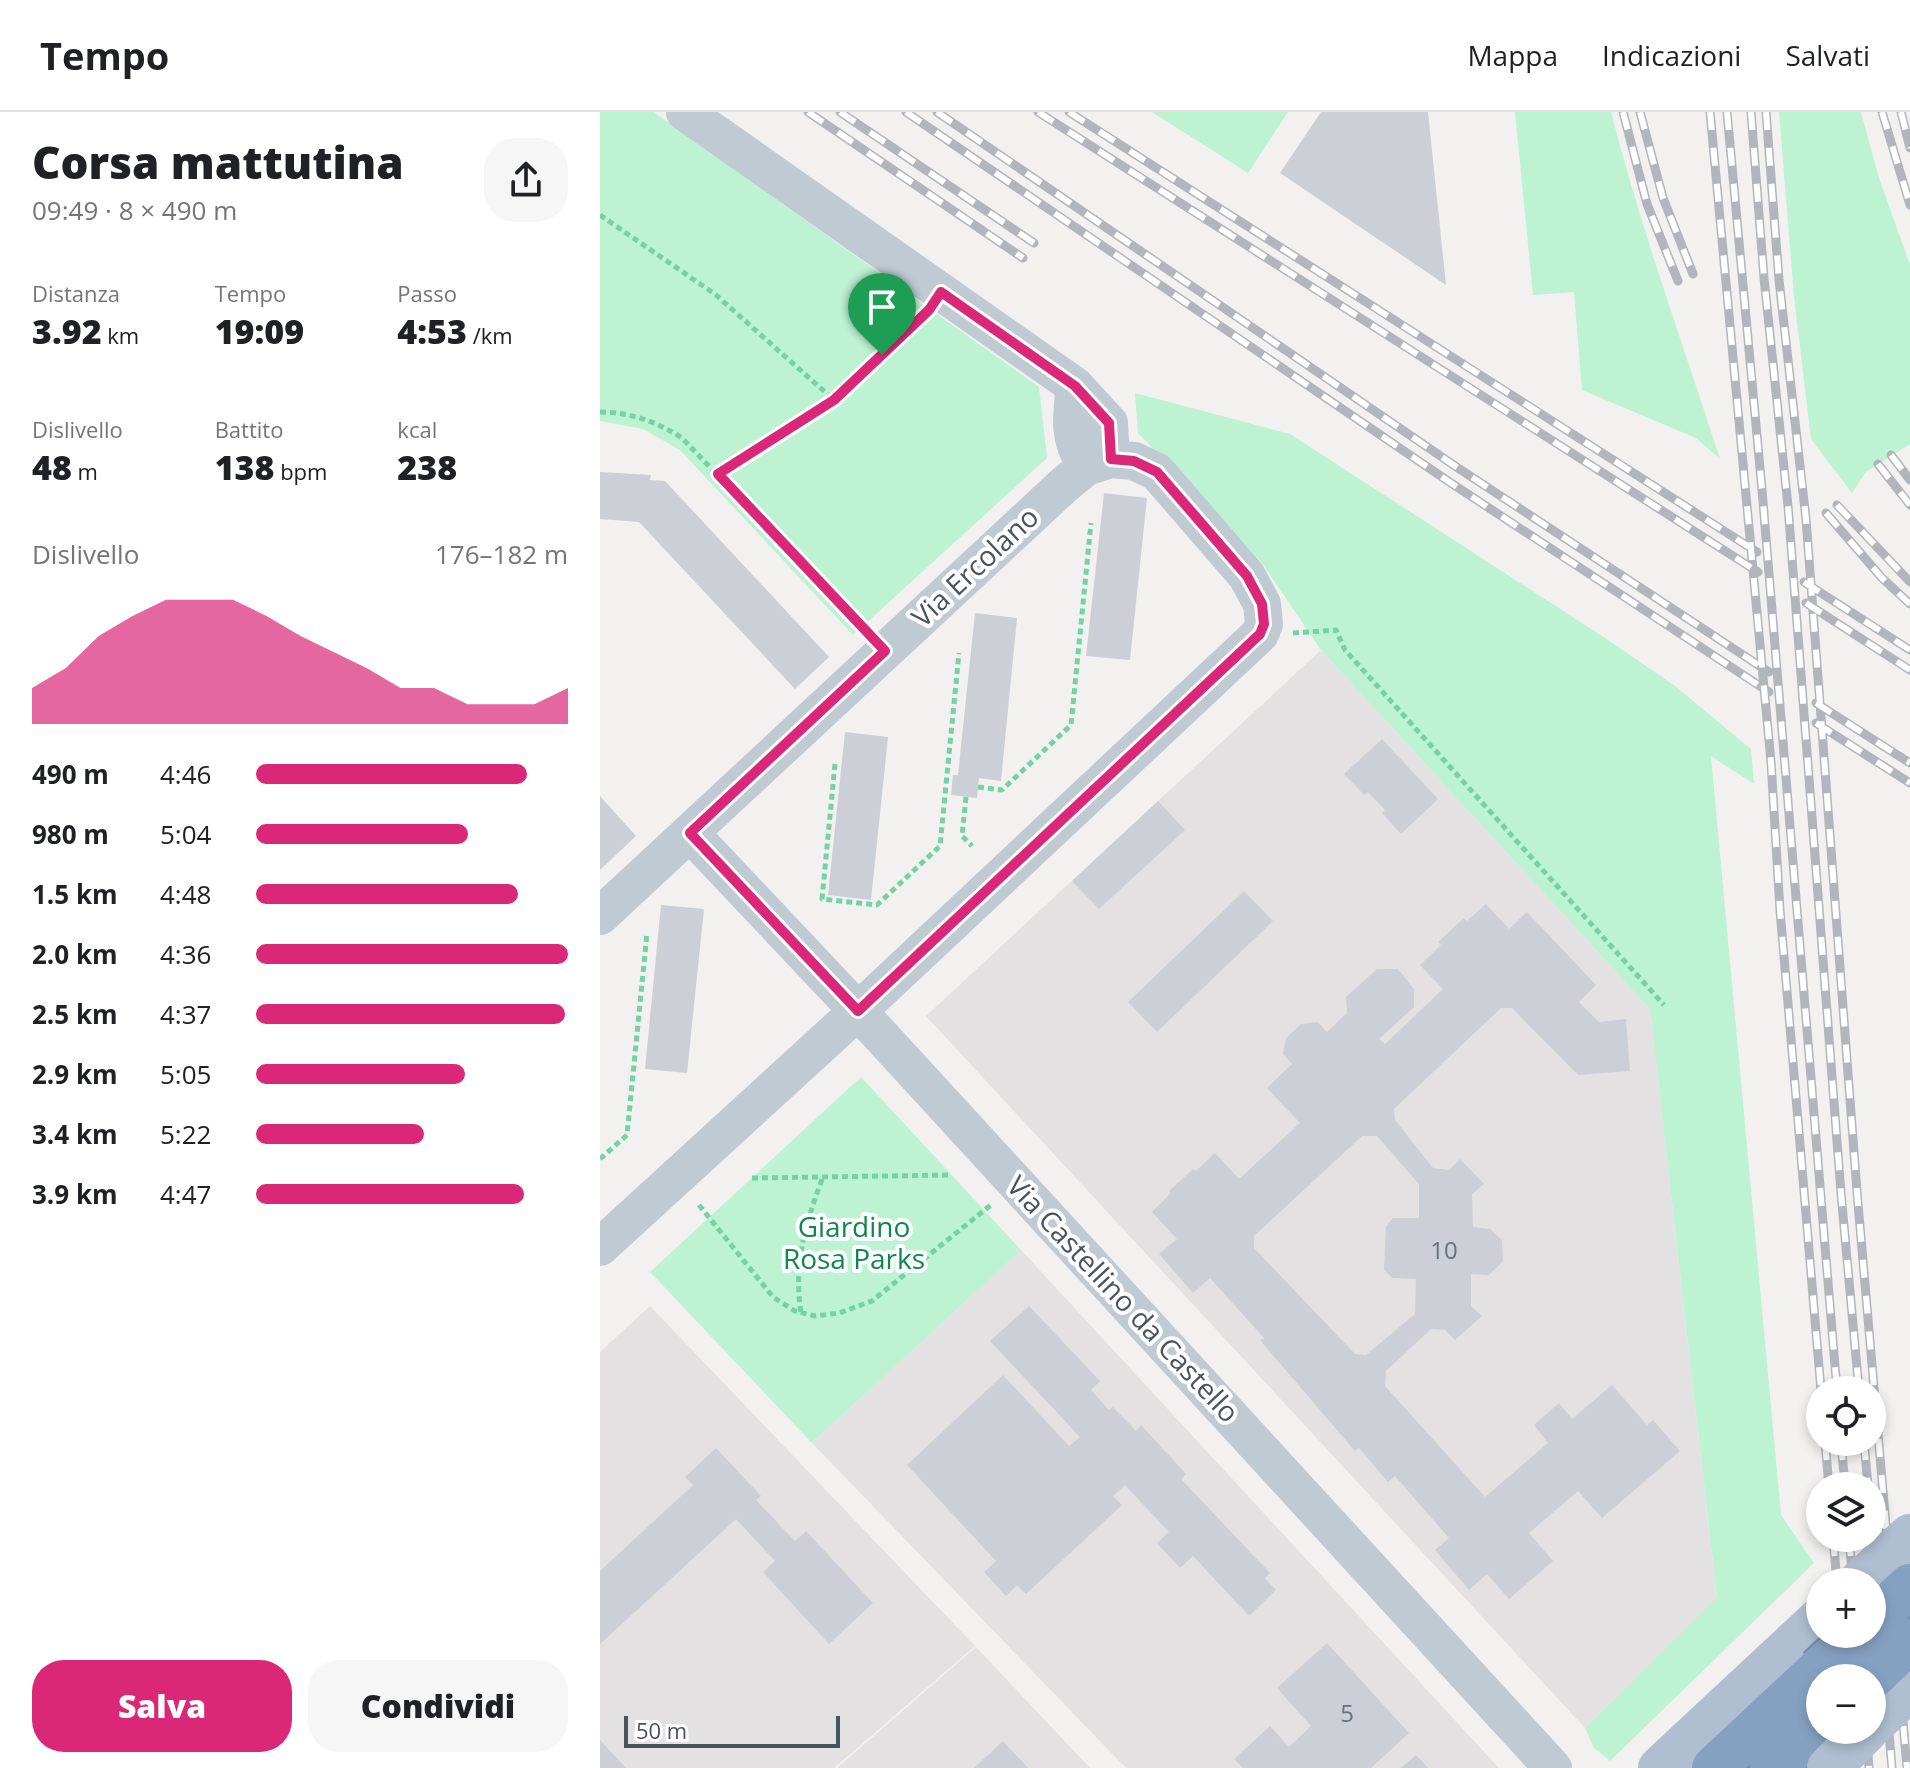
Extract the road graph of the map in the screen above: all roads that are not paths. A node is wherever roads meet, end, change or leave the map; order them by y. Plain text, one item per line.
1 (685, 112) edge
2 (1099, 463) junction
3 (690, 833) junction
4 (600, 916) edge
5 (858, 1011) junction
6 (600, 1247) edge
7 (1910, 1536) edge
8 (1875, 1568) edge
9 (1910, 1586) edge
10 (1886, 1608) edge
11 (1806, 1632) edge
12 (1910, 1641) edge
13 (1843, 1648) edge
14 (1886, 1664) edge
15 (1910, 1688) edge
16 (1886, 1711) edge
17 (1806, 1738) edge
18 (1853, 1744) edge
19 (1553, 1768) edge
20 (1660, 1768) edge
21 (1714, 1768) edge
22 (1772, 1768) edge
23 (1829, 1768) edge

1 - 2 street
2 - 3 street, Via Ercolano
2 - 5 street
3 - 4 street, Via Ercolano
3 - 5 street, Via Castellino da Castello
5 - 6 street
5 - 19 street, Via Castellino da Castello
7 - 8 main road, bridge
9 - 10 highway, bridge
11 - 20 main road
12 - 14 highway, bridge
13 - 21 highway, bridge
15 - 16 main road, bridge
17 - 22 highway
18 - 23 main road, bridge

